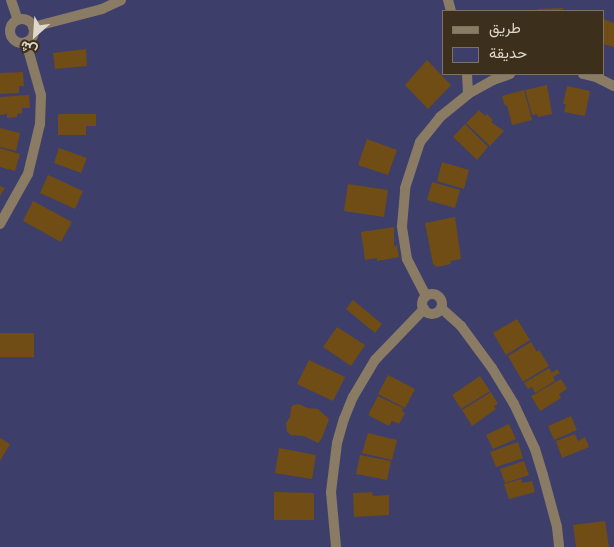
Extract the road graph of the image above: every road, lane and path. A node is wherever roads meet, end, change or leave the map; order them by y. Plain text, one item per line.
1 (11, 0) edge
2 (121, 0) edge
3 (18, 20) junction
4 (33, 27) junction
5 (26, 42) junction
6 (467, 75) edge
7 (503, 75) edge
8 (587, 75) edge
9 (489, 77) edge
10 (614, 86) edge
11 (468, 94) junction
12 (0, 224) edge
13 (426, 296) junction
14 (424, 308) junction
15 (441, 308) junction
16 (336, 547) edge
17 (560, 547) edge

1 - 3 street
2 - 4 street
3 - 4 street
3 - 5 street
4 - 5 street
5 - 12 street
6 - 11 street
7 - 9 street
8 - 10 street
9 - 11 street
11 - 13 street
13 - 14 street
13 - 15 street
14 - 15 street
14 - 16 street
15 - 17 street

